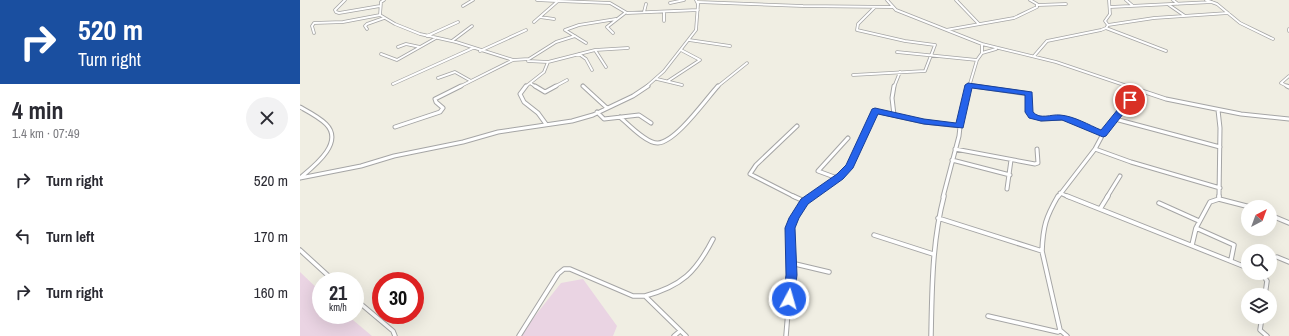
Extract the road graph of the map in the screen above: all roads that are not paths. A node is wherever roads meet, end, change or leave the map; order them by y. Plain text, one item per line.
1 (345, 0) edge
2 (384, 0) edge
3 (473, 0) edge
4 (537, 0) edge
5 (605, 0) edge
6 (684, 0) edge
7 (733, 0) edge
8 (887, 0) edge
9 (956, 0) edge
10 (1030, 0) edge
11 (1109, 0) edge
12 (1126, 0) edge
13 (1173, 0) edge
14 (1206, 0) edge
15 (558, 1) edge
16 (697, 1) edge
17 (602, 2) junction
18 (670, 2) dead end
19 (1212, 2) junction
20 (736, 3) junction
21 (646, 4) dead end
22 (1066, 4) dead end
23 (1178, 4) junction
24 (1038, 5) junction
25 (1169, 5) junction
26 (380, 6) junction
27 (463, 6) dead end
28 (1133, 6) junction
29 (892, 7) junction
30 (1110, 7) junction
31 (875, 8) junction
32 (698, 10) junction
33 (625, 12) junction
34 (644, 12) junction
35 (664, 12) junction
36 (1228, 13) junction
37 (380, 15) junction
38 (1185, 16) junction
39 (540, 17) junction
40 (384, 18) junction
41 (554, 19) dead end
42 (616, 20) junction
43 (664, 21) dead end
44 (458, 22) dead end
45 (534, 22) dead end
46 (979, 24) junction
47 (1108, 25) junction
48 (472, 26) dead end
49 (1106, 28) junction
50 (367, 29) dead end
51 (526, 30) dead end
52 (946, 30) junction
53 (314, 33) dead end
54 (613, 33) dead end
55 (427, 36) junction
56 (575, 36) junction
57 (436, 38) junction
58 (1273, 39) dead end
59 (689, 40) junction
60 (452, 41) junction
61 (586, 43) dead end
62 (982, 44) junction
63 (730, 46) dead end
64 (398, 47) dead end
65 (420, 47) junction
66 (473, 48) junction
67 (628, 48) dead end
68 (998, 49) junction
69 (480, 50) junction
70 (596, 50) junction
71 (681, 50) junction
72 (1166, 51) dead end
73 (897, 52) dead end
74 (982, 53) junction
75 (381, 54) dead end
76 (579, 54) junction
77 (930, 55) junction
78 (1034, 56) junction
79 (513, 60) junction
80 (977, 60) junction
81 (527, 61) junction
82 (548, 62) junction
83 (747, 63) dead end
84 (606, 67) dead end
85 (592, 70) dead end
86 (900, 72) junction
87 (853, 74) dead end
88 (1289, 76) edge
89 (438, 78) dead end
90 (657, 79) junction
91 (567, 80) dead end
92 (471, 81) junction
93 (668, 81) junction
94 (530, 83) junction
95 (393, 84) dead end
96 (682, 85) dead end
97 (968, 85) junction
98 (583, 86) dead end
99 (1289, 87) edge
100 (1137, 90) junction
101 (300, 107) edge
102 (607, 108) junction
103 (1218, 110) junction
104 (597, 112) junction
105 (894, 115) junction
106 (620, 117) junction
107 (1115, 119) junction
108 (1289, 119) edge
109 (651, 123) dead end
110 (546, 124) junction
111 (797, 126) dead end
112 (960, 126) junction
113 (395, 127) dead end
114 (1103, 134) junction
115 (848, 138) dead end
116 (1220, 147) junction
117 (956, 149) junction
118 (1037, 149) dead end
119 (1095, 149) junction
120 (952, 160) junction
121 (1011, 160) junction
122 (1010, 175) junction
123 (1120, 176) dead end
124 (300, 178) edge
125 (837, 178) junction
126 (1220, 188) junction
127 (1007, 189) dead end
128 (1060, 193) junction
129 (1220, 199) junction
130 (804, 201) junction
131 (1159, 203) dead end
132 (1241, 205) edge
133 (1100, 209) junction
134 (938, 218) junction
135 (1277, 218) edge
136 (1199, 221) junction
137 (1289, 223) edge
138 (1196, 228) junction
139 (874, 235) dead end
140 (713, 239) dead end
141 (1192, 245) junction
142 (300, 250) edge
143 (1042, 251) junction
144 (933, 254) junction
145 (1277, 257) dead end
146 (1231, 260) junction
147 (1289, 262) edge
148 (791, 263) junction
149 (1241, 265) edge
150 (324, 272) edge
151 (829, 272) dead end
152 (645, 296) junction
153 (364, 306) edge
154 (988, 316) dead end
155 (1261, 324) edge
156 (1060, 330) junction
157 (680, 331) junction
158 (395, 336) edge
159 (518, 336) edge
160 (674, 336) edge
161 (686, 336) edge
162 (786, 336) edge
163 (931, 336) edge
164 (1066, 336) edge
165 (1267, 336) edge

1 - 26 street
2 - 26 street
3 - 27 street
4 - 15 street
5 - 17 street
6 - 18 street
7 - 20 street
8 - 29 street
9 - 46 street
10 - 24 street
11 - 30 street
12 - 28 street
13 - 23 street
14 - 19 street
15 - 17 street
15 - 39 street
16 - 20 street
16 - 32 street
17 - 33 street
19 - 23 street
19 - 36 street
20 - 31 street
21 - 34 street
22 - 24 street
23 - 25 street
24 - 46 street
25 - 28 street
25 - 38 street
26 - 37 street
28 - 30 street
29 - 31 street
29 - 52 street
30 - 47 street
31 - 77 street
32 - 35 street
32 - 59 street
33 - 34 street
33 - 42 street
34 - 35 street
35 - 43 street
36 - 38 street
36 - 58 street
37 - 40 street
37 - 53 street
38 - 47 street
39 - 41 street
39 - 45 street
40 - 50 street
40 - 55 street
42 - 54 street
42 - 56 street
44 - 55 street
46 - 52 street
47 - 49 street
48 - 60 street
49 - 72 street
49 - 78 street
51 - 69 street
52 - 62 street
55 - 57 street
56 - 61 street
56 - 81 street
57 - 60 street
57 - 65 street
59 - 63 street
59 - 71 street
60 - 66 street
62 - 68 street
62 - 74 street
64 - 65 street
65 - 75 street
66 - 69 street
66 - 95 street
67 - 70 street
68 - 74 street
68 - 78 street
69 - 79 street
70 - 76 street
70 - 84 street
71 - 90 street
71 - 93 street
73 - 77 street
74 - 80 street
76 - 82 street
76 - 85 street
77 - 80 street
77 - 86 street
78 - 100 street
79 - 81 street
79 - 92 street
80 - 97 street
81 - 82 street
82 - 94 street
83 - 106 street
86 - 87 street
86 - 105 street
88 - 99 street
89 - 92 street
90 - 93 street
90 - 102 street
91 - 94 street
92 - 113 street
93 - 96 street
94 - 110 street
97 - 112 street
97 - 114 street
98 - 102 street
100 - 103 street
100 - 107 street
101 - 124 street
102 - 104 street
103 - 108 street
103 - 116 street
104 - 106 street
104 - 110 street
105 - 112 street
105 - 125 street
106 - 109 street
107 - 114 street
107 - 116 street
110 - 124 street
111 - 130 street
112 - 117 street
114 - 119 street
115 - 125 street
116 - 126 street
117 - 120 street
117 - 121 street
118 - 121 street
119 - 126 street
119 - 128 street
120 - 122 street
120 - 134 street
121 - 122 street
122 - 127 street
123 - 133 street
125 - 130 street
126 - 129 street
128 - 133 street
128 - 143 street
129 - 132 street
129 - 136 street
130 - 148 street
131 - 136 street
133 - 141 street
134 - 143 street
134 - 144 street
135 - 137 street
136 - 138 street
138 - 141 street
138 - 146 street
139 - 144 street
140 - 152 street
141 - 146 street
142 - 150 street
143 - 156 street
144 - 163 street
145 - 147 street
146 - 149 street
148 - 151 street
148 - 162 street
152 - 157 street
152 - 159 street
153 - 158 street
154 - 156 street
155 - 165 street
156 - 164 street
157 - 160 street
157 - 161 street

